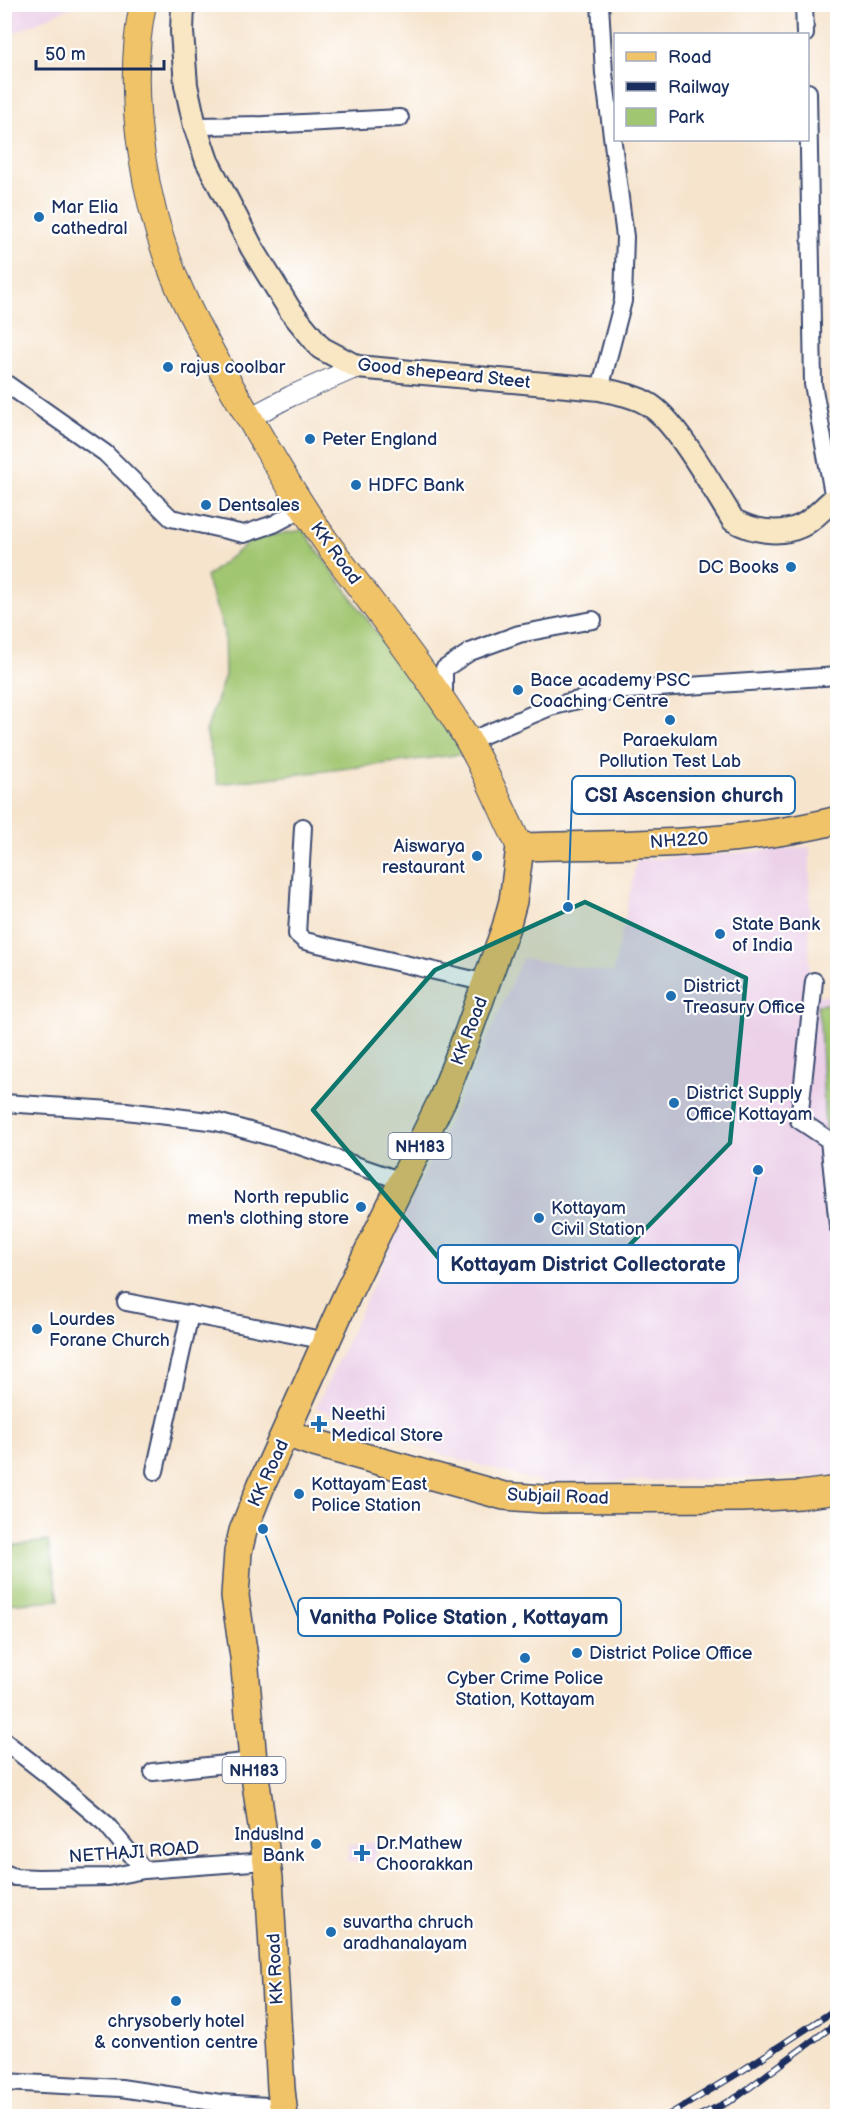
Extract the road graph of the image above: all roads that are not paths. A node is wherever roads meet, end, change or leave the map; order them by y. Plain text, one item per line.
1 (143, 4) edge
2 (183, 4) edge
3 (600, 4) edge
4 (804, 4) edge
5 (805, 33) edge
6 (400, 118) dead end
7 (195, 126) junction
8 (808, 141) edge
9 (357, 367) junction
10 (4, 382) edge
11 (600, 389) junction
12 (249, 418) junction
13 (836, 498) edge
14 (304, 507) junction
15 (593, 620) dead end
16 (837, 676) edge
17 (444, 704) junction
18 (469, 741) junction
19 (837, 820) edge
20 (303, 827) dead end
21 (520, 847) junction
22 (814, 981) dead end
23 (487, 982) junction
24 (4, 1103) edge
25 (402, 1181) junction
26 (837, 1226) edge
27 (126, 1302) dead end
28 (190, 1314) junction
29 (327, 1341) junction
30 (286, 1433) junction
31 (155, 1471) dead end
32 (837, 1490) edge
33 (4, 1741) edge
34 (253, 1761) junction
35 (153, 1772) dead end
36 (267, 1861) junction
37 (144, 1870) junction
38 (4, 1873) edge
39 (4, 2082) edge
40 (284, 2112) edge

1 - 12 main road, KK Road
2 - 7 main road, Good shepeard Steet
3 - 11 street
4 - 5 street
6 - 7 street
7 - 9 main road, Good shepeard Steet
8 - 13 street
9 - 11 main road, Good shepeard Steet
9 - 12 street
10 - 14 street
11 - 13 main road, Good shepeard Steet
12 - 14 main road, KK Road
14 - 17 main road, KK Road
15 - 17 street
16 - 18 street
17 - 18 main road, KK Road
18 - 21 main road, KK Road
19 - 21 highway, NH220
20 - 23 street
21 - 23 highway, KK Road / NH183
22 - 26 street
23 - 25 highway, KK Road / NH183
24 - 25 street
25 - 29 highway, KK Road / NH183
27 - 28 street
28 - 29 street
28 - 31 street
29 - 30 highway, KK Road / NH183
30 - 32 highway, Subjail Road
30 - 34 highway, KK Road / NH183
33 - 37 street
34 - 35 street
34 - 36 highway, KK Road / NH183
36 - 37 street, NETHAJI ROAD
36 - 40 highway, KK Road / NH183
37 - 38 street, NETHAJI ROAD
39 - 40 street

